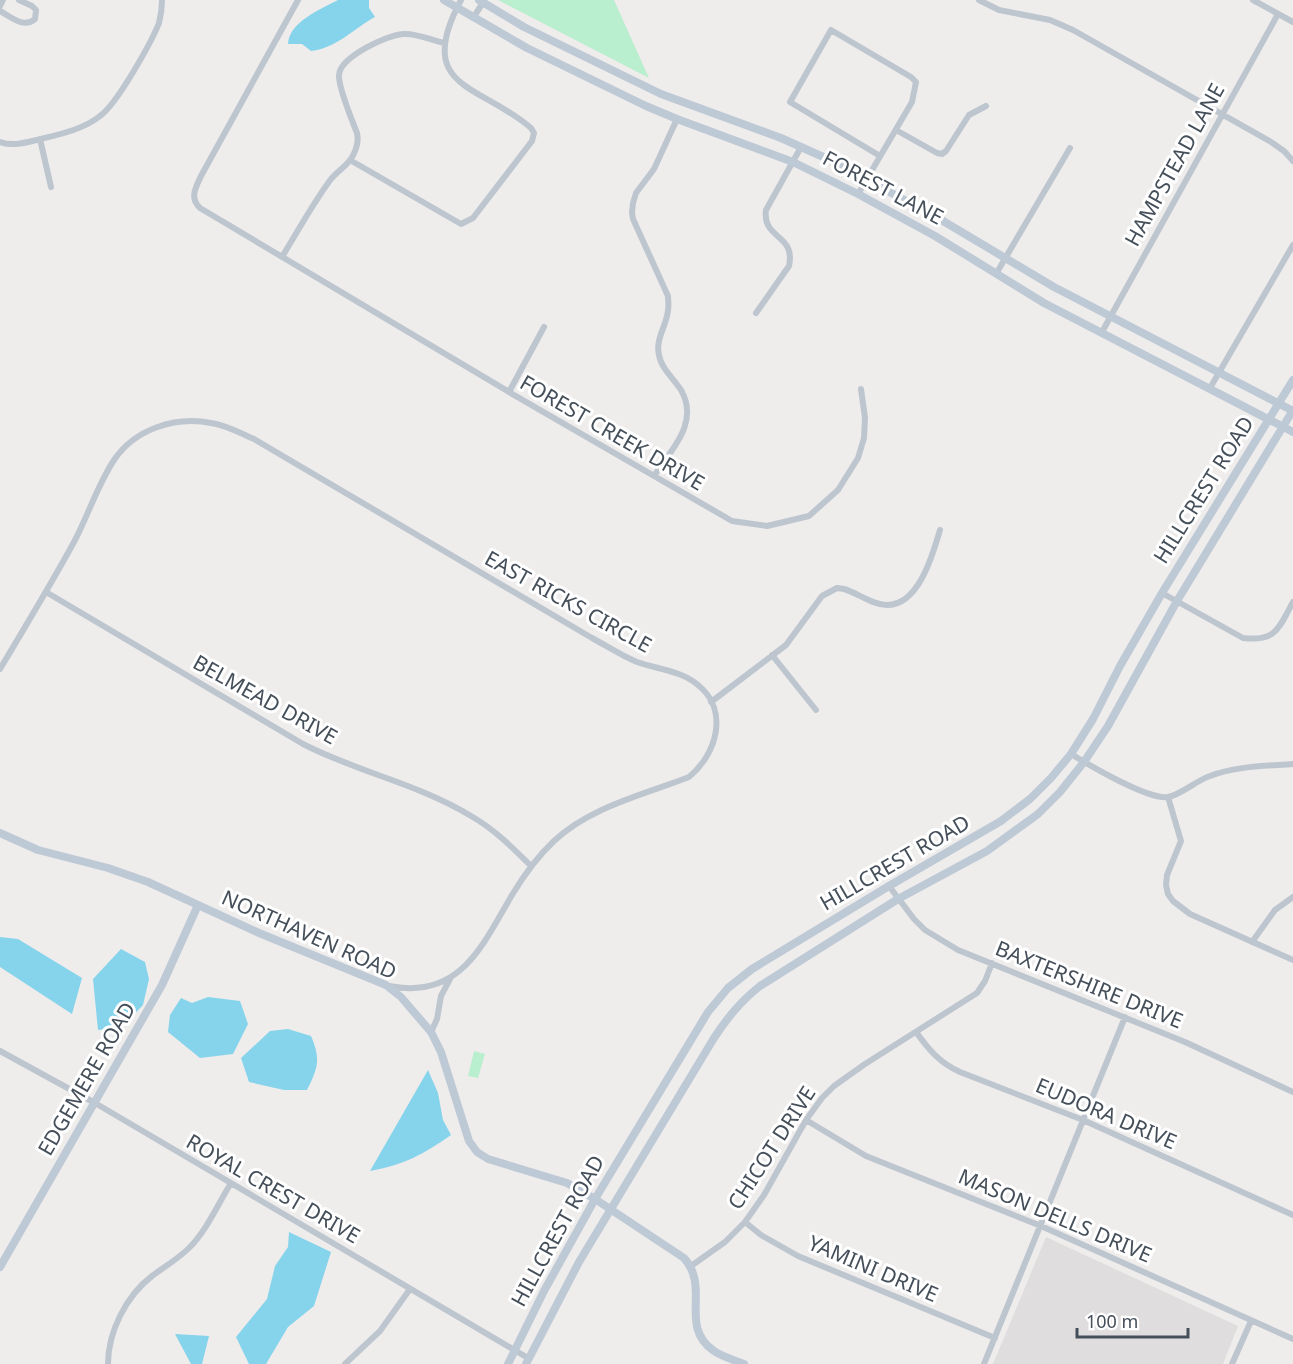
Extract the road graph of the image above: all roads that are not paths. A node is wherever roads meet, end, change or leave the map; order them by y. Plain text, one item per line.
1 (3, 0) edge
2 (19, 0) edge
3 (162, 0) edge
4 (298, 0) edge
5 (444, 0) edge
6 (979, 0) edge
7 (1253, 0) edge
8 (482, 1) edge
9 (459, 4) edge
10 (0, 8) edge
11 (1278, 14) junction
12 (473, 18) junction
13 (1293, 22) edge
14 (444, 43) junction
15 (663, 96) junction
16 (986, 106) dead end
17 (656, 111) junction
18 (1222, 115) junction
19 (677, 119) junction
20 (896, 130) junction
21 (40, 139) junction
22 (0, 142) edge
23 (801, 147) junction
24 (1070, 148) dead end
25 (880, 156) junction
26 (350, 160) junction
27 (1293, 160) edge
28 (794, 162) junction
29 (867, 179) junction
30 (51, 188) dead end
31 (858, 194) junction
32 (1293, 245) edge
33 (282, 258) junction
34 (1005, 259) junction
35 (996, 274) junction
36 (756, 313) dead end
37 (1110, 316) junction
38 (544, 327) dead end
39 (1102, 332) junction
40 (1218, 373) junction
41 (1293, 380) edge
42 (1210, 388) junction
43 (861, 389) dead end
44 (509, 392) junction
45 (1279, 403) junction
46 (1293, 410) edge
47 (1270, 418) junction
48 (1284, 426) junction
49 (1293, 432) edge
50 (654, 476) junction
51 (940, 530) dead end
52 (46, 592) junction
53 (1162, 593) junction
54 (1177, 602) junction
55 (1293, 602) edge
56 (772, 655) junction
57 (0, 669) edge
58 (711, 702) junction
59 (816, 710) dead end
60 (1071, 754) junction
61 (1084, 762) junction
62 (1293, 764) edge
63 (1168, 797) junction
64 (0, 833) edge
65 (531, 866) junction
66 (889, 886) junction
67 (1293, 897) edge
68 (898, 899) junction
69 (198, 905) junction
70 (1252, 942) junction
71 (1293, 960) edge
72 (992, 963) junction
73 (450, 978) junction
74 (386, 985) junction
75 (1125, 1017) junction
76 (431, 1032) junction
77 (916, 1032) junction
78 (0, 1051) edge
79 (1293, 1092) edge
80 (95, 1103) junction
81 (806, 1120) junction
82 (1083, 1120) junction
83 (231, 1183) junction
84 (595, 1199) junction
85 (611, 1209) junction
86 (1293, 1215) edge
87 (745, 1222) junction
88 (1041, 1226) junction
89 (691, 1266) junction
90 (0, 1267) edge
91 (410, 1288) junction
92 (1251, 1321) junction
93 (995, 1338) junction
94 (1293, 1339) edge
95 (515, 1350) junction
96 (527, 1361) edge
97 (108, 1364) edge
98 (345, 1364) edge
99 (508, 1364) edge
100 (744, 1364) edge
101 (984, 1364) edge
102 (1232, 1364) edge

1 - 10 street
2 - 10 street
3 - 21 street
4 - 33 street, FOREST CREEK DRIVE
5 - 9 main road, FOREST LANE
6 - 18 street
7 - 11 street
8 - 12 street
8 - 15 main road, FOREST LANE
9 - 12 main road, FOREST LANE
9 - 14 street
11 - 13 street
11 - 18 street, HAMPSTEAD LANE
12 - 17 main road, FOREST LANE
14 - 26 street
14 - 26 street
15 - 17 main road
15 - 23 main road, FOREST LANE
16 - 20 street
17 - 19 main road, FOREST LANE
18 - 27 street
18 - 37 street, HAMPSTEAD LANE
19 - 28 main road, FOREST LANE
19 - 50 street
20 - 25 street
20 - 25 street
21 - 22 street
21 - 30 street
23 - 28 street
23 - 29 main road, FOREST LANE
24 - 34 street
25 - 29 street
26 - 33 street
28 - 31 main road, FOREST LANE
28 - 36 street
29 - 31 street
29 - 34 main road, FOREST LANE
31 - 35 main road, FOREST LANE
32 - 40 street
33 - 44 street, FOREST CREEK DRIVE
34 - 35 street
34 - 37 main road, FOREST LANE
35 - 39 main road, FOREST LANE
37 - 39 street, HAMPSTEAD LANE
37 - 40 main road, FOREST LANE
38 - 44 street
39 - 42 main road, FOREST LANE
40 - 42 street
40 - 45 main road, FOREST LANE
41 - 45 main road, HILLCREST ROAD
42 - 47 main road, FOREST LANE
43 - 50 street, FOREST CREEK DRIVE
44 - 50 street, FOREST CREEK DRIVE
45 - 46 main road, FOREST LANE
45 - 47 main road, HILLCREST ROAD
46 - 48 main road, HILLCREST ROAD
47 - 48 main road, FOREST LANE
47 - 53 main road, HILLCREST ROAD
48 - 49 main road, FOREST LANE
48 - 54 main road, HILLCREST ROAD
51 - 56 street
52 - 57 street, EAST RICKS CIRCLE
52 - 58 street, EAST RICKS CIRCLE
52 - 65 street, BELMEAD DRIVE
53 - 54 street
53 - 60 main road, HILLCREST ROAD
54 - 55 street
54 - 61 main road, HILLCREST ROAD
56 - 58 street
56 - 59 street
58 - 65 street
60 - 61 street
60 - 66 main road, HILLCREST ROAD
61 - 63 street
61 - 68 main road, HILLCREST ROAD
62 - 63 street
63 - 70 street
64 - 69 main road, NORTHAVEN ROAD
65 - 73 street
66 - 68 street, BAXTERSHIRE DRIVE
66 - 84 main road, HILLCREST ROAD
67 - 70 street
68 - 72 street, BAXTERSHIRE DRIVE
68 - 85 main road, HILLCREST ROAD
69 - 74 main road, NORTHAVEN ROAD
69 - 80 main road, EDGEMERE ROAD
70 - 71 street
72 - 75 street, BAXTERSHIRE DRIVE
72 - 77 street, CHICOT DRIVE
73 - 74 street
73 - 76 street
74 - 76 main road, NORTHAVEN ROAD
75 - 79 street, BAXTERSHIRE DRIVE
75 - 82 street
76 - 84 main road, NORTHAVEN ROAD
77 - 81 street, CHICOT DRIVE
77 - 82 street, EUDORA DRIVE
78 - 80 street, ROYAL CREST DRIVE
80 - 83 street, ROYAL CREST DRIVE
80 - 90 main road, EDGEMERE ROAD
81 - 87 street, CHICOT DRIVE
81 - 88 street, MASON DELLS DRIVE
82 - 86 street, EUDORA DRIVE
82 - 88 street
83 - 91 street, ROYAL CREST DRIVE
83 - 97 street
84 - 85 main road, NORTHAVEN ROAD
84 - 95 main road, HILLCREST ROAD
85 - 89 main road, NORTHAVEN ROAD
85 - 96 main road, HILLCREST ROAD
87 - 89 street, CHICOT DRIVE
87 - 93 street, YAMINI DRIVE
88 - 92 street, MASON DELLS DRIVE
88 - 93 street
89 - 100 main road
91 - 95 street, ROYAL CREST DRIVE
91 - 98 street
92 - 94 street, MASON DELLS DRIVE
92 - 102 street
93 - 101 street
95 - 96 street, ROYAL CREST DRIVE
95 - 99 main road, HILLCREST ROAD

